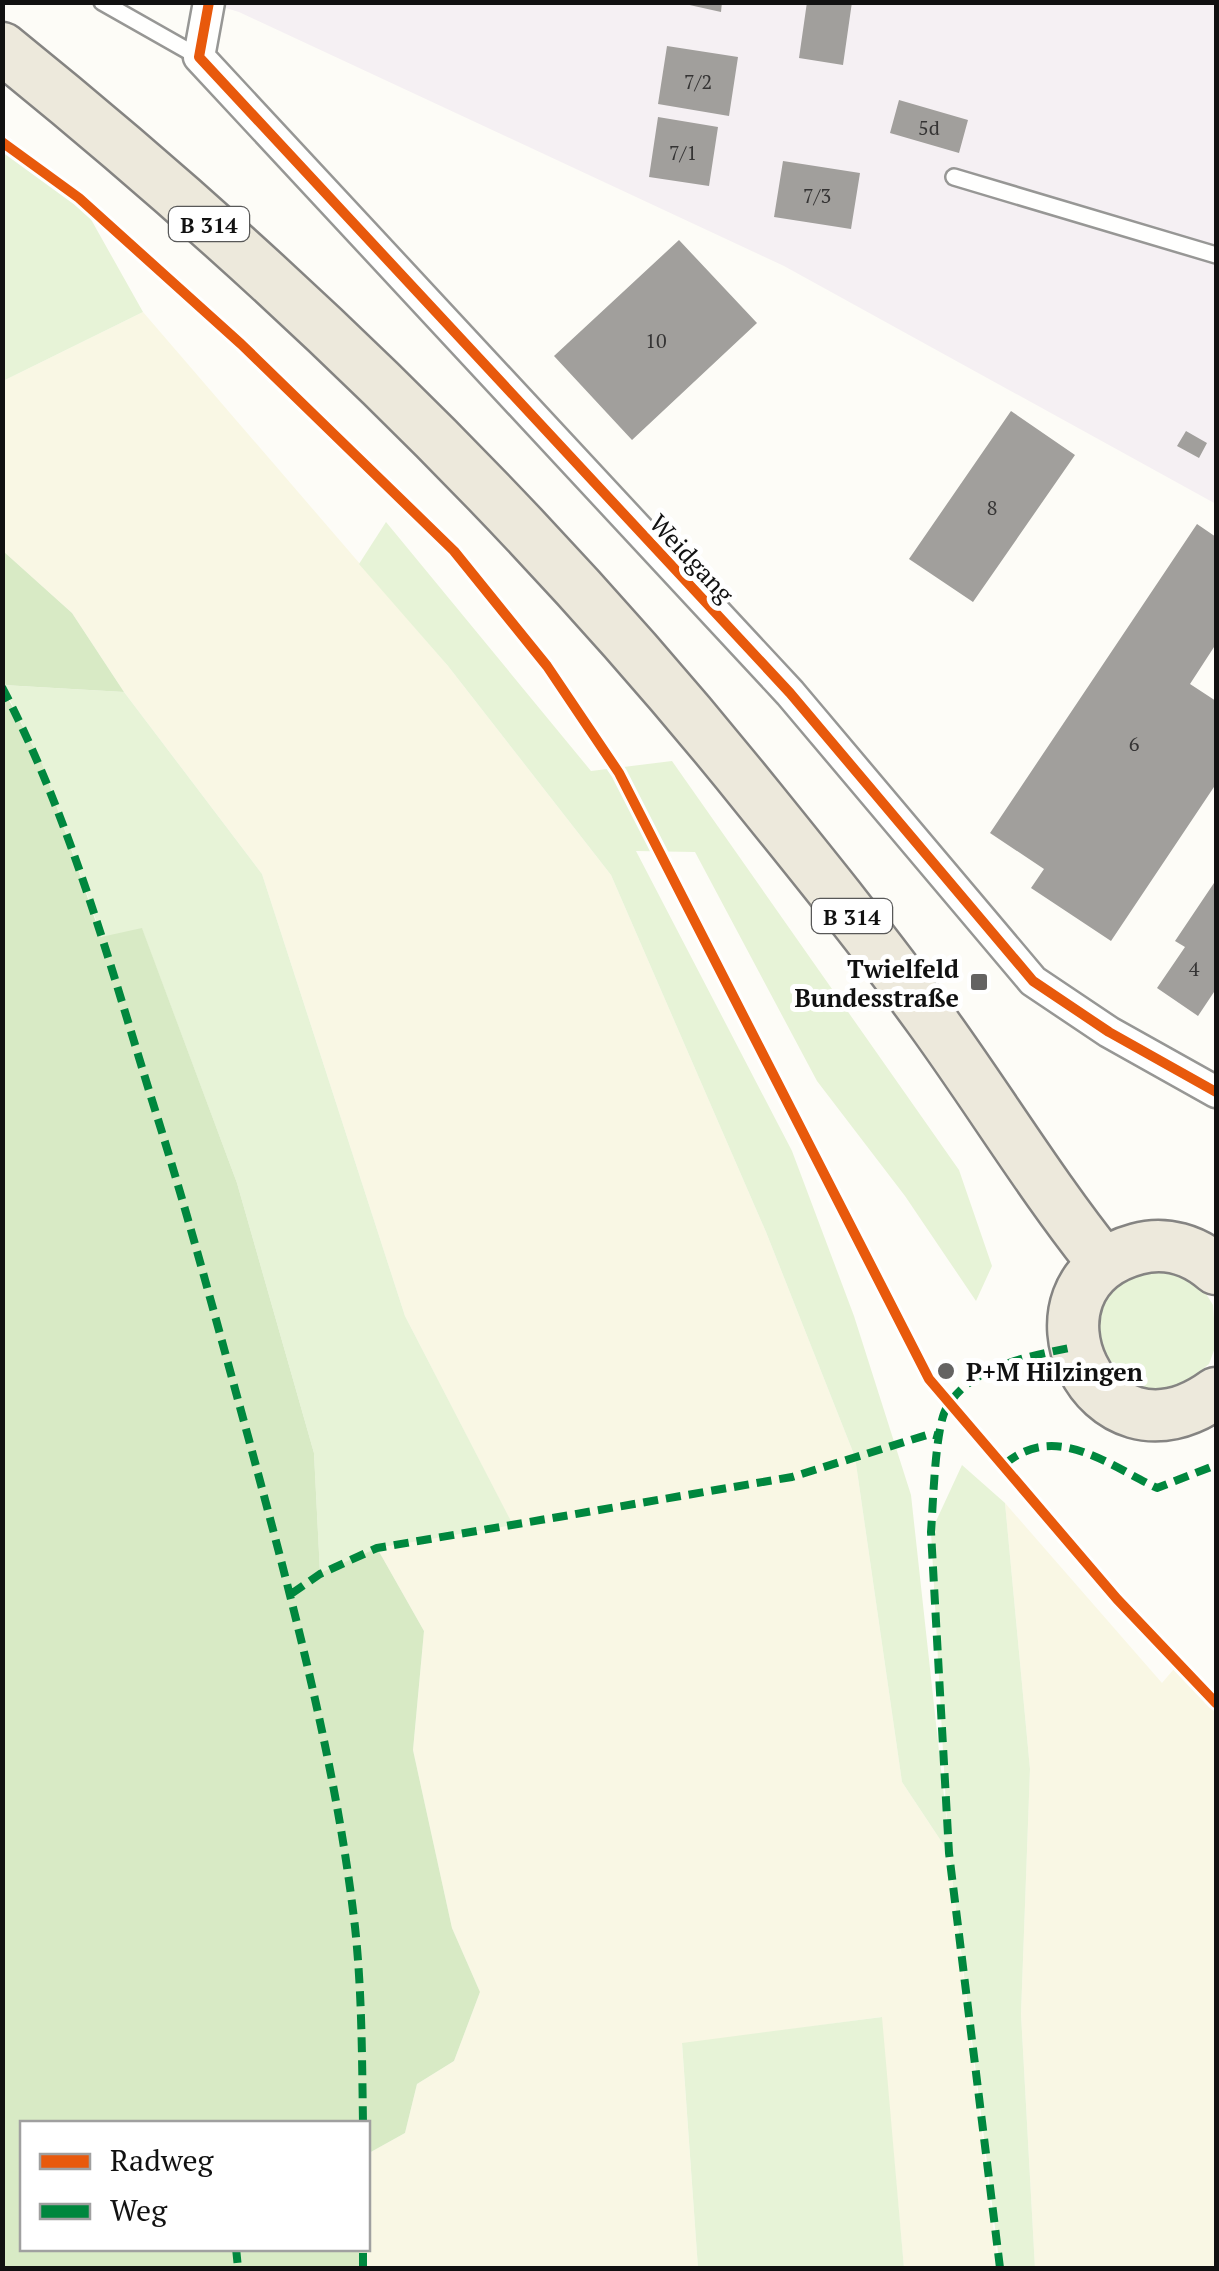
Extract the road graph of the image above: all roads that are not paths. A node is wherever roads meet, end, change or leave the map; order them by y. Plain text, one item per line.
1 (102, 2) edge
2 (209, 2) edge
3 (2, 48) edge
4 (200, 57) junction
5 (954, 177) dead end
6 (1216, 255) edge
7 (1216, 1092) edge
8 (1104, 1264) junction
9 (1216, 1269) edge
10 (1210, 1414) edge

1 - 4 lane
2 - 4 street
3 - 8 main road, B 314
4 - 7 street, Weidgang
5 - 6 lane
8 - 9 main road
8 - 10 main road

